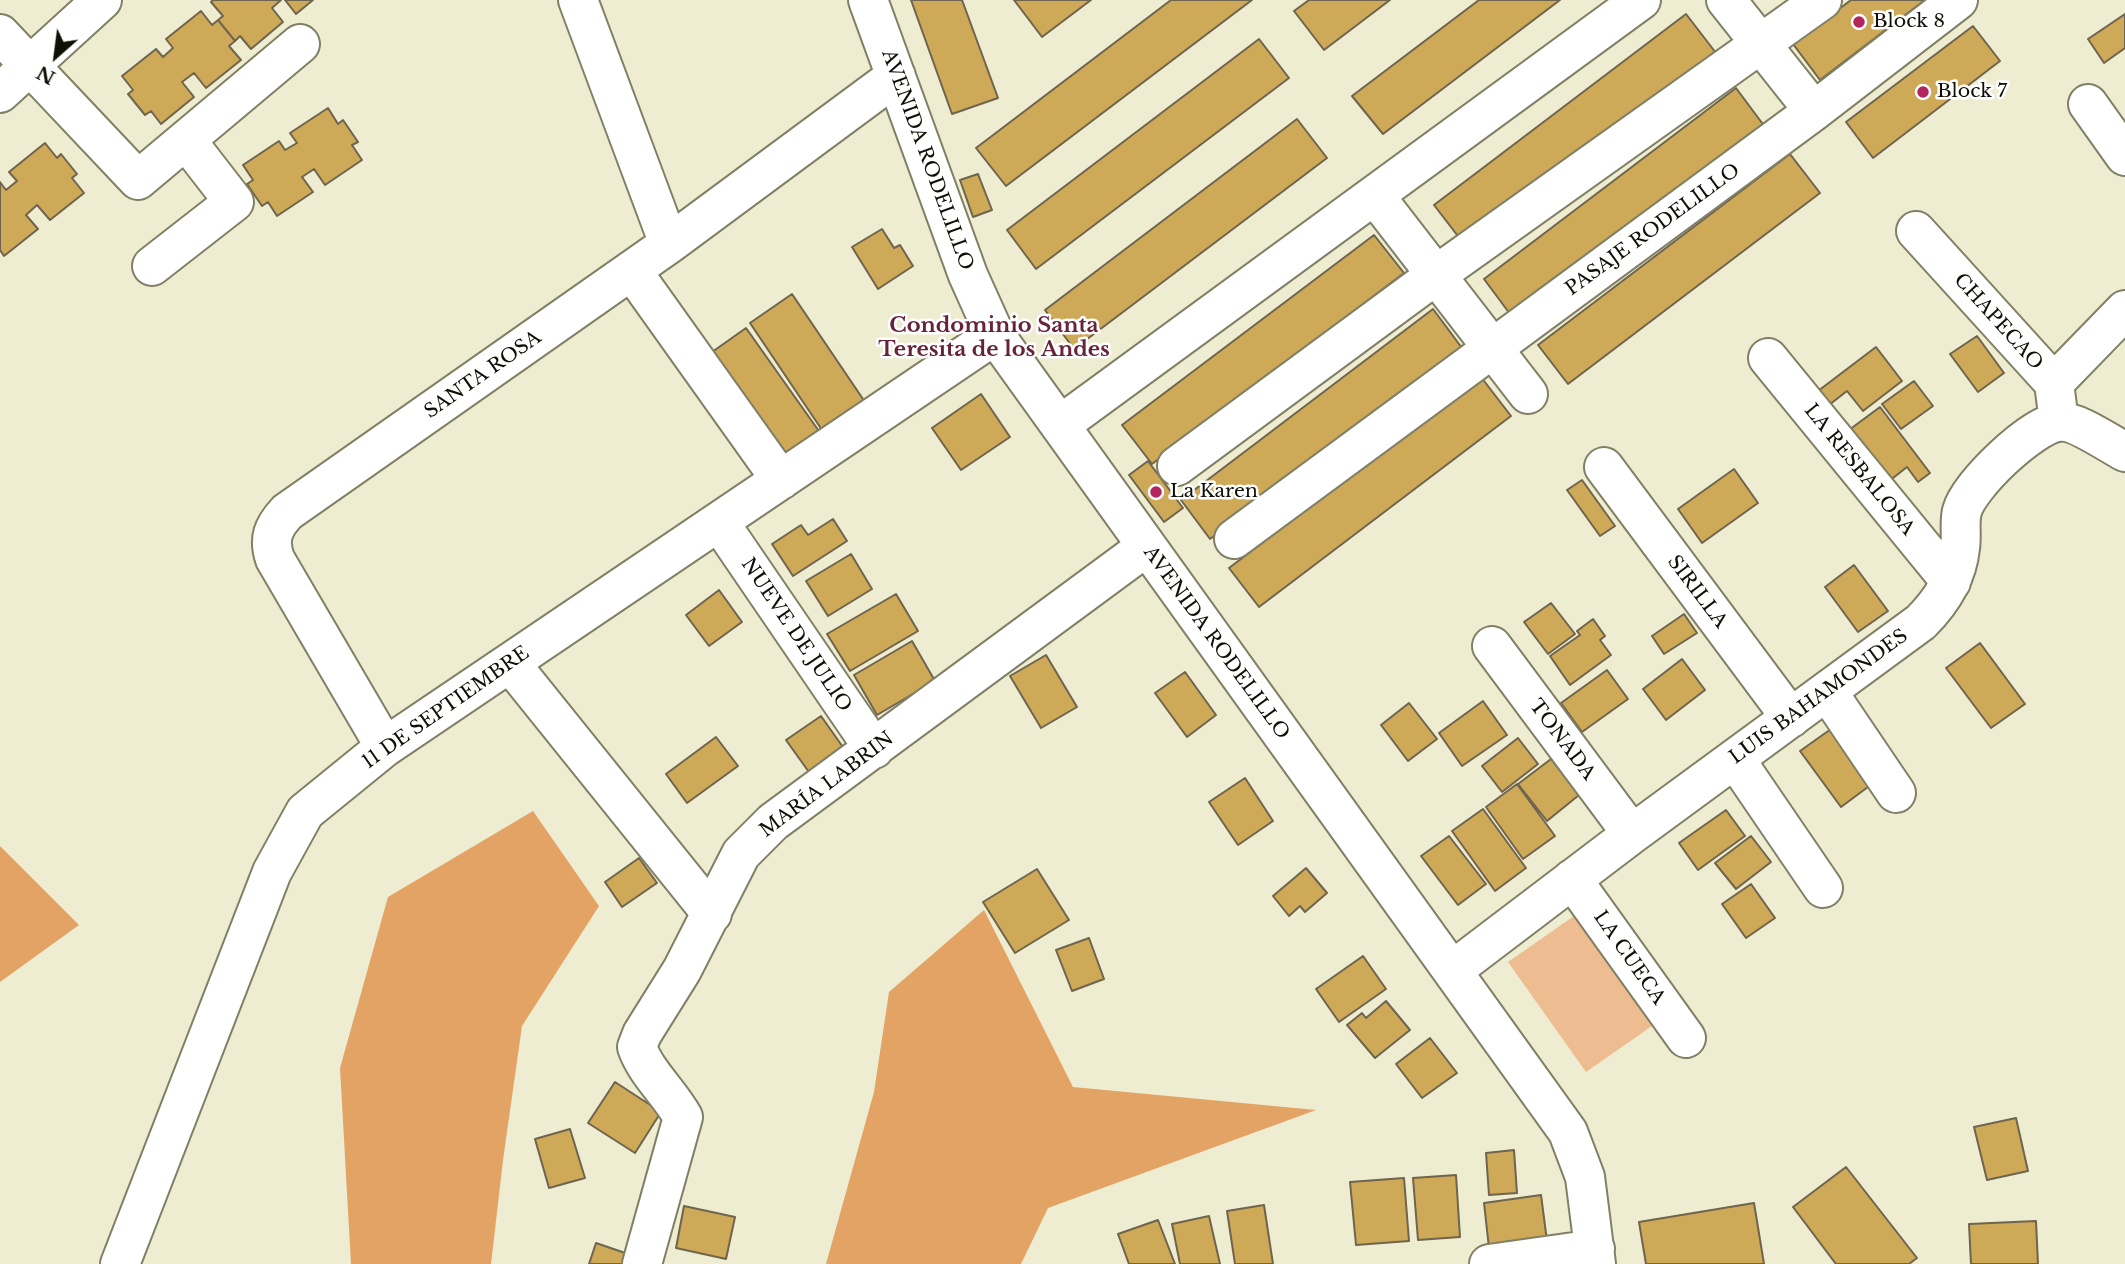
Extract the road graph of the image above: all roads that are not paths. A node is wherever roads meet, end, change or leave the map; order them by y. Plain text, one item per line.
1 (102, 0) edge
2 (578, 0) edge
3 (868, 0) edge
4 (1642, 0) edge
5 (1726, 0) edge
6 (1822, 0) edge
7 (1958, 0) edge
8 (0, 34) edge
9 (300, 44) dead end
10 (1761, 44) junction
11 (30, 66) junction
12 (896, 76) junction
13 (0, 93) edge
14 (2088, 104) dead end
15 (1814, 111) junction
16 (186, 140) junction
17 (2125, 156) edge
18 (1375, 197) junction
19 (1916, 231) dead end
20 (669, 244) junction
21 (152, 266) dead end
22 (632, 271) junction
23 (1436, 275) junction
24 (2125, 310) edge
25 (995, 335) junction
26 (1493, 348) junction
27 (1768, 358) dead end
28 (2054, 383) junction
29 (1528, 394) dead end
30 (2059, 422) junction
31 (1060, 425) junction
32 (2125, 452) edge
33 (1177, 466) dead end
34 (1604, 467) dead end
35 (781, 480) junction
36 (719, 522) junction
37 (1234, 539) dead end
38 (1146, 547) junction
39 (1951, 582) junction
40 (1492, 646) dead end
41 (510, 663) junction
42 (1826, 691) junction
43 (1791, 718) junction
44 (385, 747) junction
45 (874, 749) junction
46 (1735, 759) junction
47 (1896, 793) dead end
48 (1632, 834) junction
49 (1572, 879) junction
50 (1823, 888) dead end
51 (712, 914) junction
52 (1453, 970) junction
53 (1686, 1038) dead end
54 (1596, 1257) edge
55 (120, 1264) edge
56 (642, 1264) edge
57 (1489, 1264) edge

1 - 11 street
2 - 20 street
3 - 12 street, AVENIDA RODELILLO
4 - 18 street
5 - 10 street
6 - 10 street
7 - 15 street, PASAJE RODELILLO
8 - 11 street
9 - 16 street
10 - 15 street
10 - 23 street
11 - 13 street
11 - 16 street
12 - 20 street, SANTA ROSA
12 - 25 street, AVENIDA RODELILLO
14 - 17 street
15 - 26 street, PASAJE RODELILLO
16 - 21 street
18 - 23 street
18 - 31 street
19 - 28 street, CHAPECAO
20 - 22 street, SANTA ROSA
22 - 35 street
22 - 44 street, SANTA ROSA
23 - 26 street
23 - 33 street
24 - 28 street
25 - 31 street, AVENIDA RODELILLO
25 - 35 street, 11 DE SEPTIEMBRE
26 - 29 street
26 - 37 street, PASAJE RODELILLO
27 - 39 street, LA RESBALOSA
28 - 30 street, CHAPECAO
30 - 32 street
30 - 39 street, LUIS BAHAMONDES
31 - 38 street, AVENIDA RODELILLO
34 - 43 street, SIRILLA
35 - 36 street, 11 DE SEPTIEMBRE
36 - 41 street, 11 DE SEPTIEMBRE
36 - 45 street, NUEVE DE JULIO
38 - 45 street, MARÍA LABRIN
38 - 52 street, AVENIDA RODELILLO
39 - 42 street, LUIS BAHAMONDES
40 - 48 street, TONADA
41 - 44 street, 11 DE SEPTIEMBRE
41 - 51 street
42 - 43 street, LUIS BAHAMONDES
42 - 47 street
43 - 46 street, LUIS BAHAMONDES
44 - 55 street, 11 DE SEPTIEMBRE
45 - 51 street, MARÍA LABRIN
46 - 48 street, LUIS BAHAMONDES
46 - 50 street
48 - 49 street, LUIS BAHAMONDES
49 - 52 street, LUIS BAHAMONDES
49 - 53 street, LA CUECA
51 - 56 street, MARÍA LABRIN
52 - 54 street, AVENIDA RODELILLO
54 - 57 street

